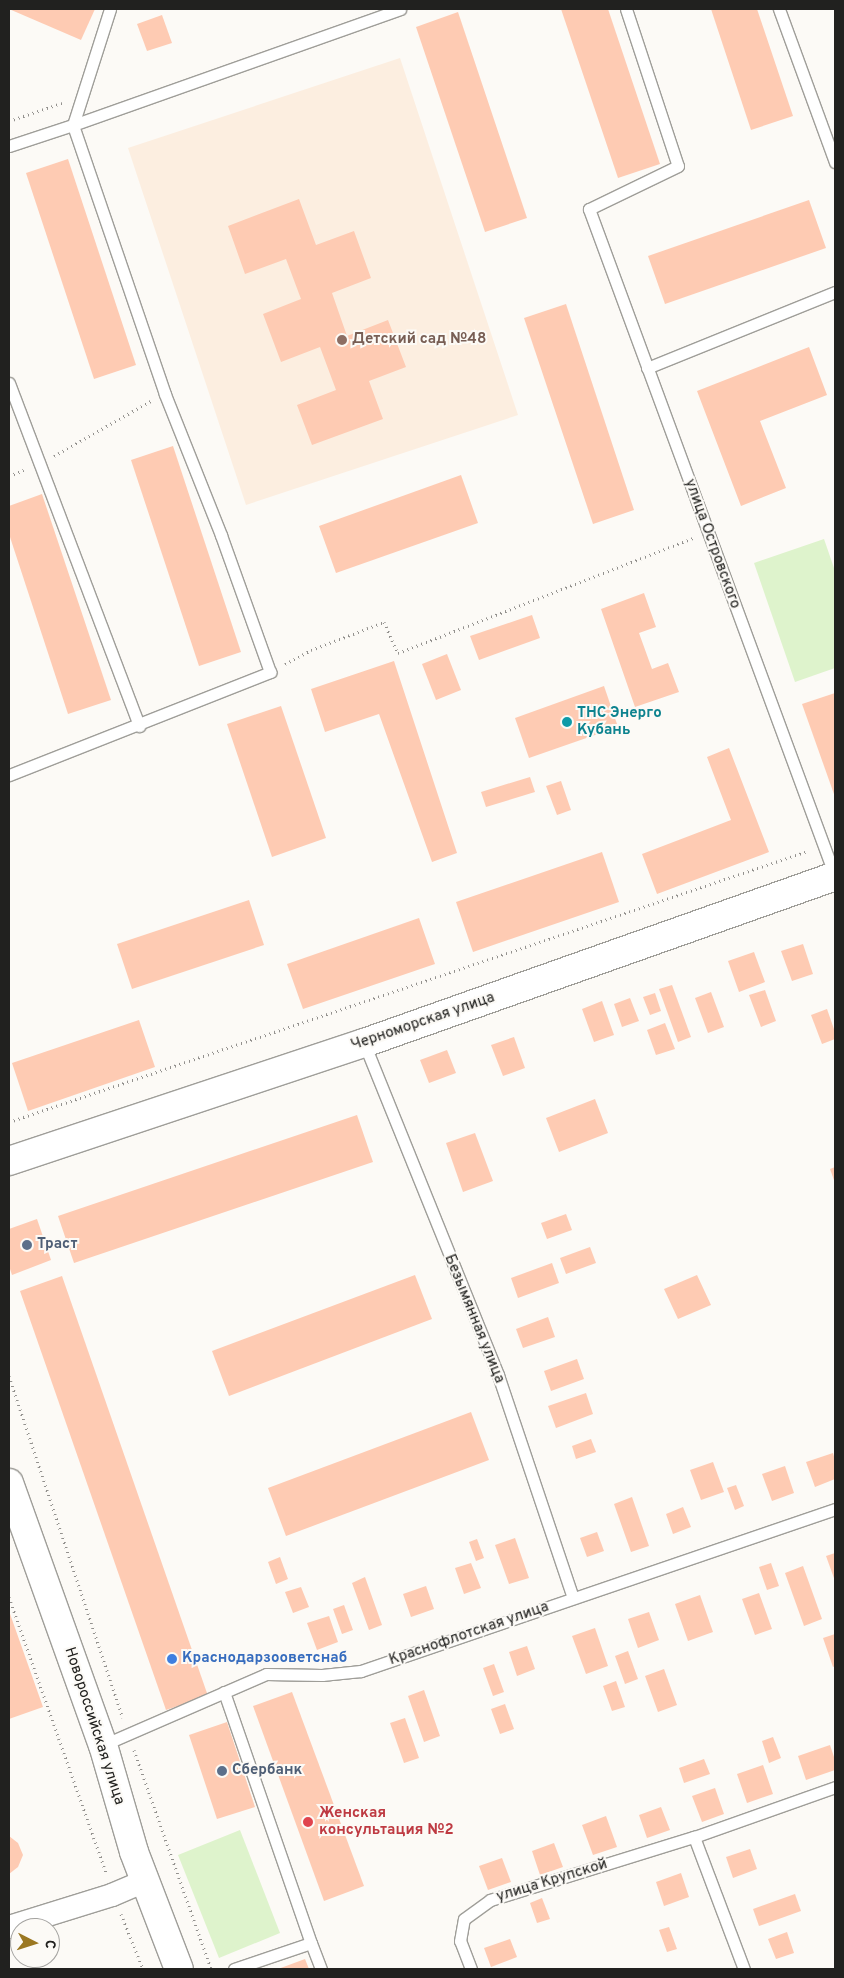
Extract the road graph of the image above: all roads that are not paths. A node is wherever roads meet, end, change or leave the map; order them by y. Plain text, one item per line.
1 (110, 9) edge
2 (400, 9) edge
3 (626, 9) edge
4 (779, 9) edge
5 (72, 125) junction
6 (9, 146) edge
7 (835, 162) edge
8 (835, 292) edge
9 (647, 368) junction
10 (9, 383) edge
11 (139, 726) junction
12 (9, 775) edge
13 (835, 877) edge
14 (364, 1043) junction
15 (9, 1161) edge
16 (9, 1483) edge
17 (835, 1509) edge
18 (573, 1598) junction
19 (224, 1692) junction
20 (103, 1744) junction
21 (835, 1787) edge
22 (694, 1837) junction
23 (145, 1881) junction
24 (9, 1927) edge
25 (311, 1943) junction
26 (179, 1969) edge
27 (234, 1969) edge
28 (321, 1969) edge
29 (472, 1969) edge
30 (744, 1969) edge

1 - 5 lane
2 - 5 lane
3 - 9 lane, улица Островского
4 - 7 lane
5 - 6 lane
5 - 11 lane
8 - 9 lane
9 - 13 lane, улица Островского
10 - 11 lane
11 - 12 lane
13 - 14 main road, Черноморская улица
14 - 15 main road, Черноморская улица
14 - 18 lane, Безымянная улица
16 - 20 main road, Новороссийская улица
17 - 18 lane, Краснофлотская улица
18 - 19 lane, Краснофлотская улица
19 - 20 lane, Краснофлотская улица
19 - 25 lane
20 - 23 main road, Новороссийская улица
21 - 22 lane, улица Крупской
22 - 29 lane, улица Крупской
22 - 30 lane
23 - 24 street
23 - 26 main road, Новороссийская улица
25 - 27 lane
25 - 28 lane

